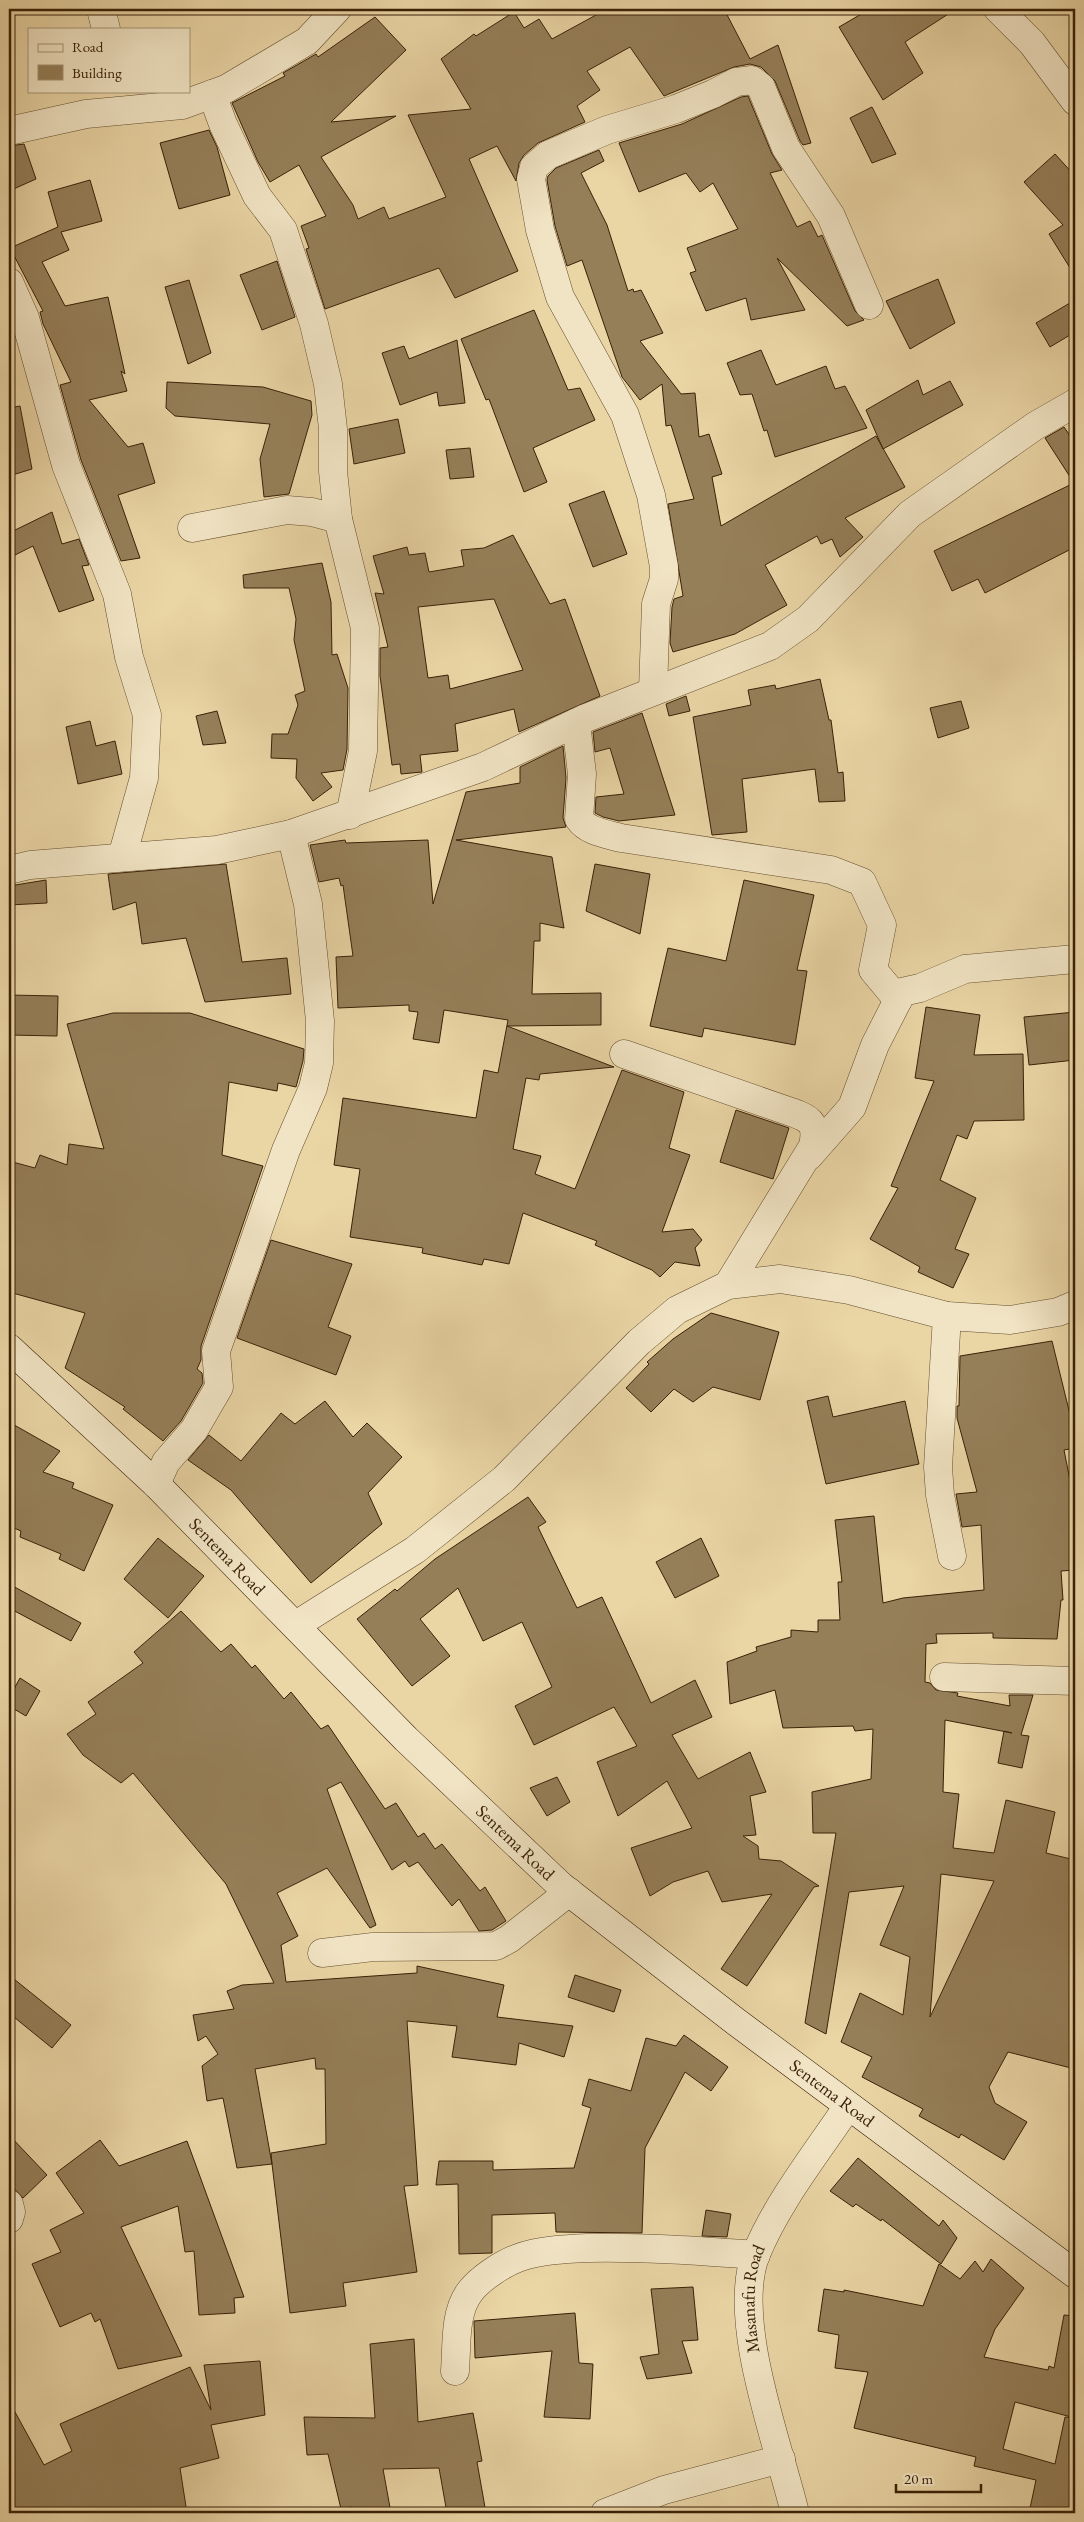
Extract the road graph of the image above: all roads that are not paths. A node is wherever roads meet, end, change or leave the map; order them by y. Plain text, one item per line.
1 (101, 9) edge
2 (337, 9) edge
3 (998, 9) edge
4 (106, 28) edge
5 (212, 94) junction
6 (135, 100) edge
7 (1075, 102) edge
8 (9, 131) edge
9 (9, 282) edge
10 (869, 305) dead end
11 (1075, 403) edge
12 (338, 519) junction
13 (192, 528) dead end
14 (654, 690) junction
15 (576, 723) junction
16 (350, 815) junction
17 (291, 834) junction
18 (122, 857) junction
19 (9, 870) edge
20 (1075, 959) edge
21 (898, 1000) junction
22 (624, 1054) dead end
23 (802, 1164) junction
24 (728, 1285) junction
25 (1075, 1305) edge
26 (946, 1316) junction
27 (9, 1348) edge
28 (156, 1484) junction
29 (952, 1556) dead end
30 (296, 1625) junction
31 (944, 1677) dead end
32 (1075, 1681) edge
33 (569, 1892) junction
34 (322, 1953) dead end
35 (848, 2106) junction
36 (9, 2204) edge
37 (9, 2219) edge
38 (756, 2255) junction
39 (1075, 2274) edge
40 (455, 2371) dead end
41 (781, 2459) junction
42 (605, 2513) edge
43 (795, 2513) edge

1 - 4 street
2 - 5 street
3 - 7 street
5 - 6 street
5 - 12 street
6 - 8 street
9 - 18 street
10 - 14 street
11 - 14 street
12 - 13 street
12 - 16 street
14 - 15 street
15 - 16 street
15 - 21 street
16 - 17 street
17 - 18 street
17 - 28 street
18 - 19 street
20 - 21 street
21 - 23 street
22 - 23 street
23 - 24 street
24 - 26 street
24 - 30 street
25 - 26 street
26 - 29 street
27 - 28 street, Sentema Road
28 - 30 street, Sentema Road
30 - 33 street, Sentema Road
31 - 32 street
33 - 34 street
33 - 35 street, Sentema Road
35 - 38 street, Masanafu Road
35 - 39 street, Sentema Road
36 - 37 street
38 - 40 street
38 - 41 street, Masanafu Road
41 - 42 street
41 - 43 street, Masanafu Road

